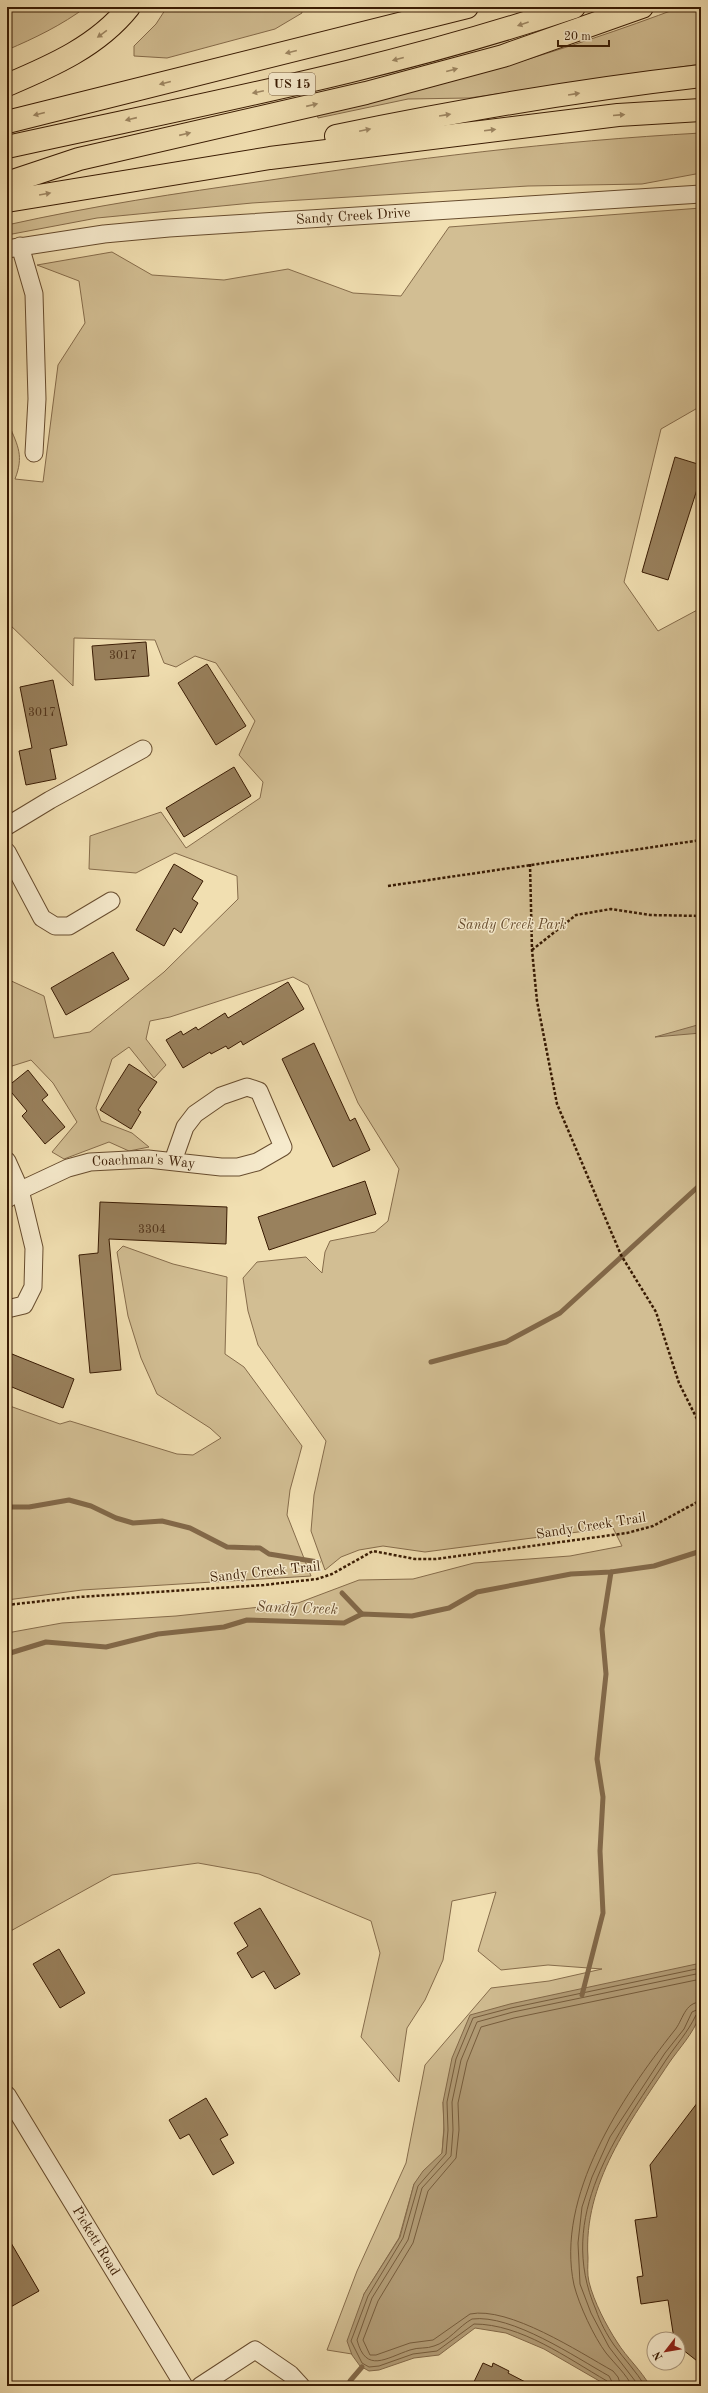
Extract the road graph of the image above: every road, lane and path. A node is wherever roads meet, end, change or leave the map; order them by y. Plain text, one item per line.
1 (130, 7) edge
2 (467, 7) edge
3 (574, 7) edge
4 (642, 7) edge
5 (701, 76) edge
6 (7, 85) edge
7 (701, 110) edge
8 (7, 122) edge
9 (7, 147) edge
10 (136, 180) junction
11 (7, 183) edge
12 (701, 194) edge
13 (7, 201) edge
14 (14, 247) edge
15 (34, 452) dead end
16 (143, 749) dead end
17 (7, 826) edge
18 (701, 840) edge
19 (7, 852) edge
20 (530, 864) junction
21 (388, 886) dead end
22 (111, 901) dead end
23 (701, 916) edge
24 (532, 950) junction
25 (7, 1161) edge
26 (173, 1162) junction
27 (14, 1195) edge
28 (7, 1309) edge
29 (701, 1427) edge
30 (701, 1500) edge
31 (7, 1605) edge
32 (7, 2095) edge
33 (184, 2386) edge
34 (200, 2386) edge
35 (301, 2386) edge

1 -> 6 highway
2 -> 8 highway
3 -> 9 highway, US 15
11 -> 4 highway
10 -> 5 highway
10 -> 7 highway
13 -> 10 highway
12 - 14 street, Sandy Creek Drive
14 - 15 street
16 - 17 street
18 - 20 path
19 - 22 street
20 - 21 path
20 - 24 path
23 - 24 path
24 - 29 path
25 - 27 street
26 - 26 street, Coachman's Way
26 - 27 street, Coachman's Way
27 - 28 street
30 - 31 path, Sandy Creek Trail
32 - 33 street, Pickett Road
34 - 35 street

